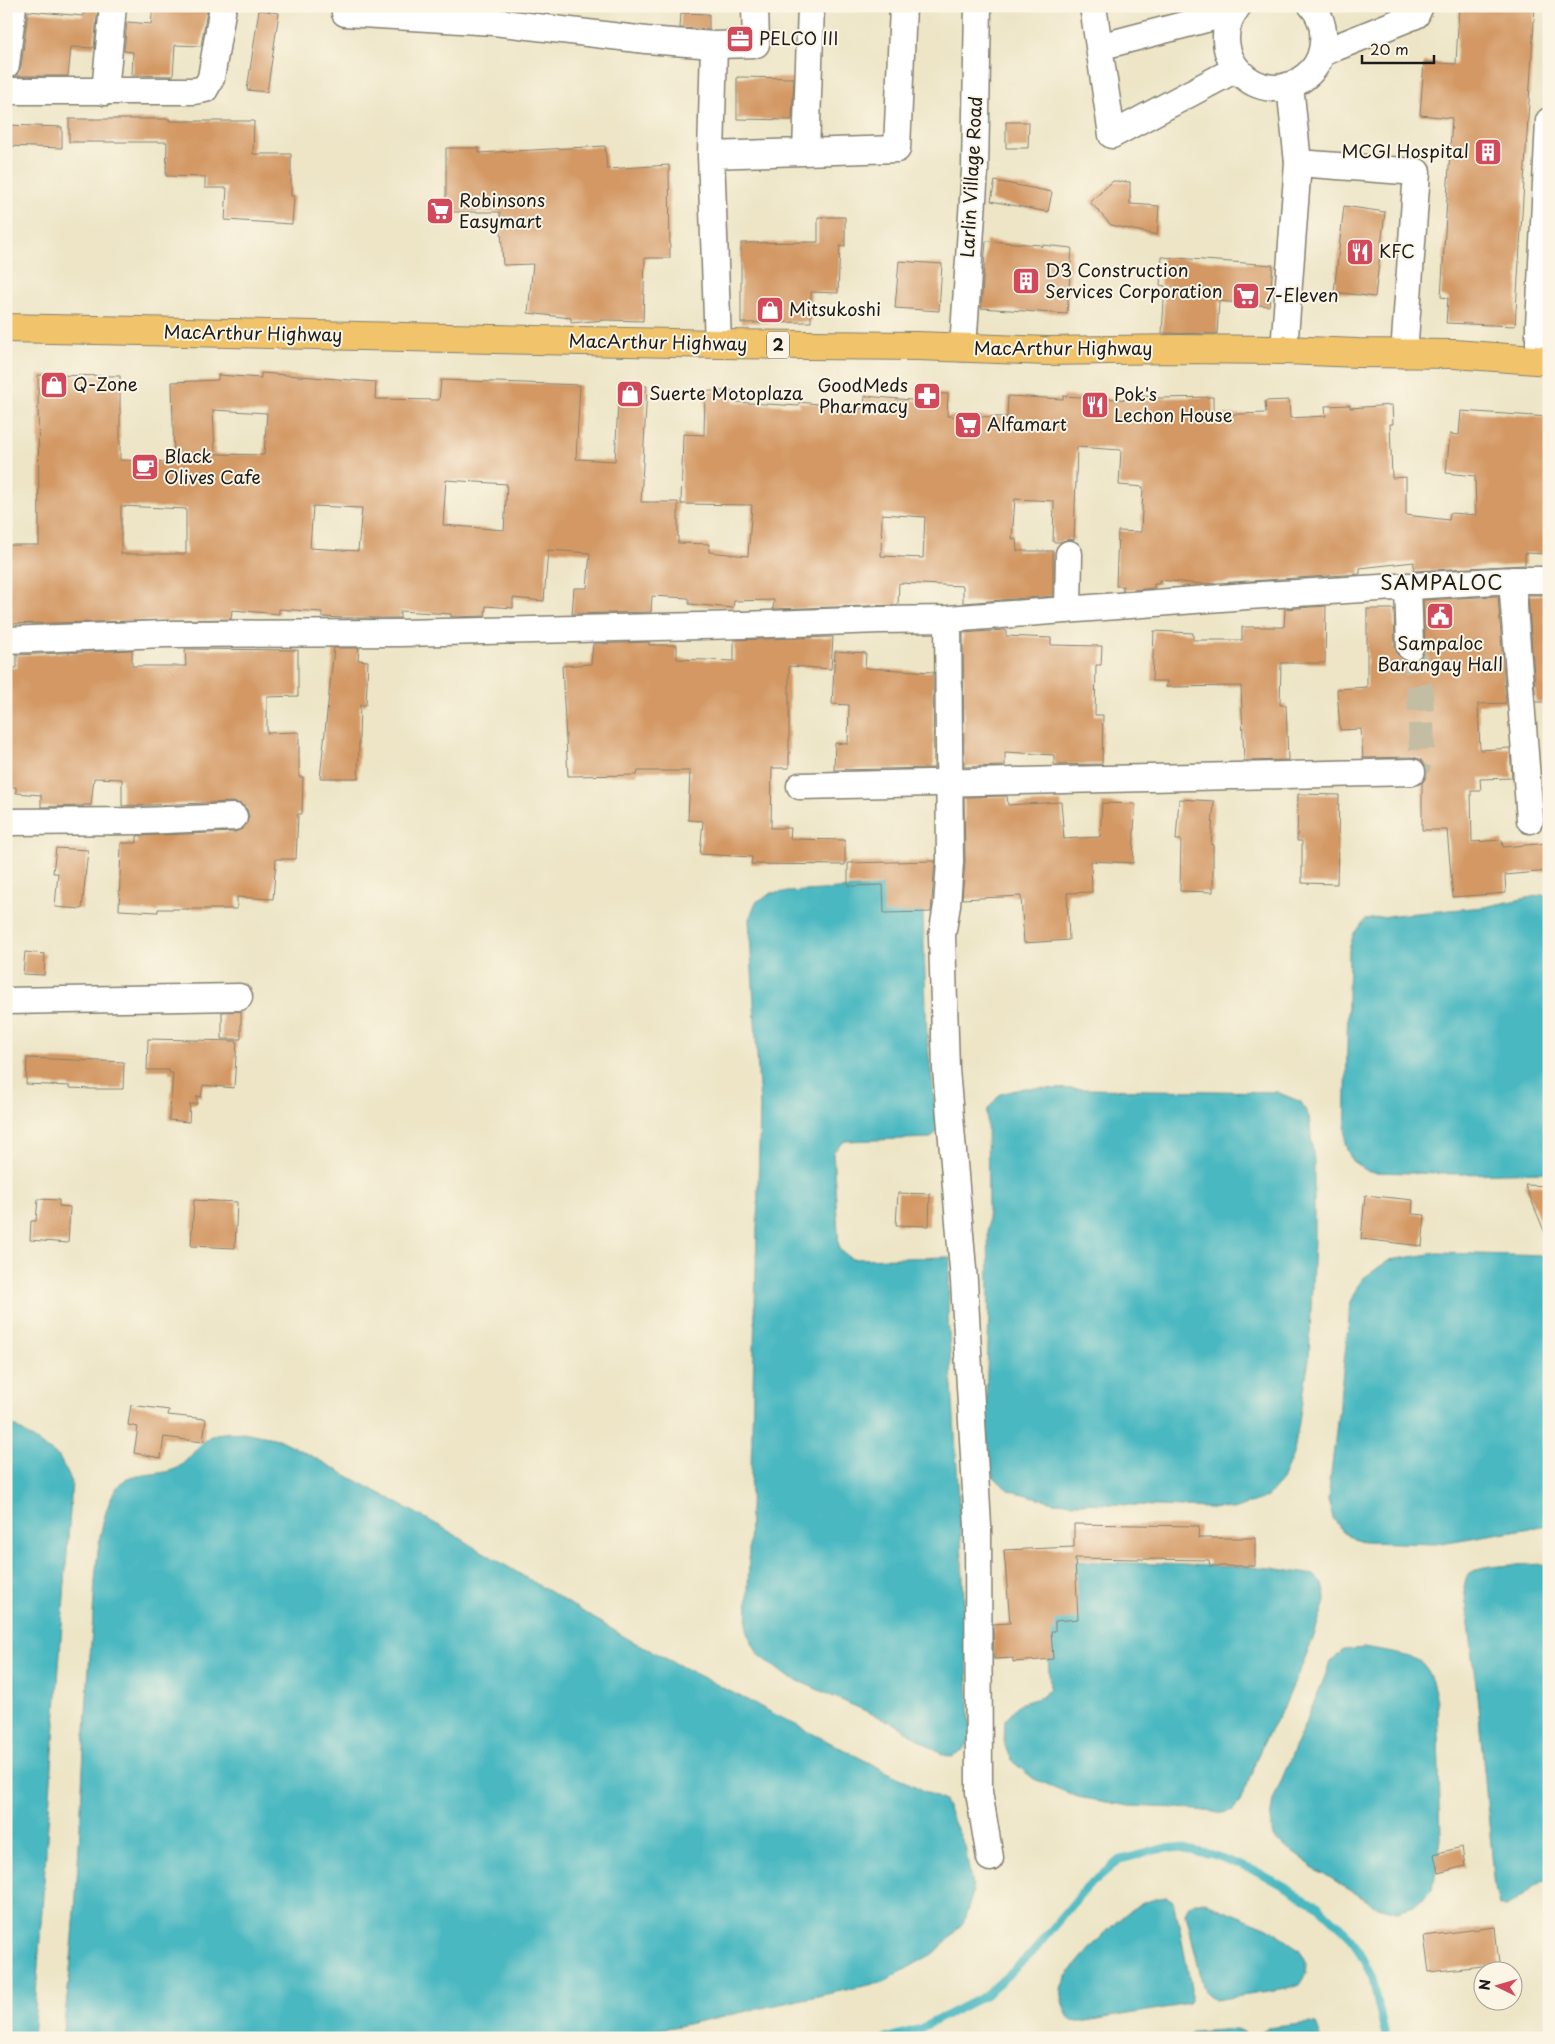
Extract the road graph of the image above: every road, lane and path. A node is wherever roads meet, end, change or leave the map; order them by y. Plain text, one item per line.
1 (12, 6) edge
2 (113, 6) edge
3 (223, 6) edge
4 (755, 6) edge
5 (811, 6) edge
6 (904, 6) edge
7 (978, 6) edge
8 (1092, 6) edge
9 (1312, 6) edge
10 (1420, 6) edge
11 (1236, 9) edge
12 (345, 13) dead end
13 (1399, 15) edge
14 (714, 45) junction
15 (1099, 47) junction
16 (1322, 53) junction
17 (6, 65) edge
18 (1236, 69) junction
19 (1290, 85) junction
20 (6, 91) edge
21 (105, 92) junction
22 (1549, 120) edge
23 (806, 152) junction
24 (711, 155) junction
25 (1298, 163) junction
26 (6, 328) edge
27 (718, 344) junction
28 (963, 348) junction
29 (1284, 350) junction
30 (1404, 354) junction
31 (1544, 360) edge
32 (1069, 554) dead end
33 (1512, 580) junction
34 (1549, 580) edge
35 (1408, 586) junction
36 (1068, 610) junction
37 (948, 619) junction
38 (6, 640) edge
39 (1410, 647) tunnel mouth
40 (1409, 772) dead end
41 (1538, 781) edge
42 (949, 784) junction
43 (800, 786) dead end
44 (234, 817) dead end
45 (1530, 820) dead end
46 (6, 822) edge
47 (239, 997) dead end
48 (6, 1001) edge
49 (990, 1858) dead end

1 - 17 street
2 - 21 street
3 - 21 street
4 - 14 street
5 - 23 street
6 - 23 street
7 - 28 street, Larlin Village Road
8 - 15 street
9 - 16 street
10 - 13 street
11 - 15 street
11 - 18 street
12 - 14 street
13 - 16 street
14 - 24 street
15 - 18 street
16 - 19 street
18 - 19 street
19 - 25 street
20 - 21 street
22 - 31 street
23 - 24 street
24 - 27 street
25 - 29 street
25 - 30 street
26 - 27 highway, MacArthur Highway / 2
27 - 28 highway, MacArthur Highway / 2
28 - 29 highway, MacArthur Highway / 2
29 - 30 highway, MacArthur Highway / 2
30 - 31 highway, MacArthur Highway / 2
32 - 36 street
33 - 34 street
33 - 35 street
33 - 41 street
35 - 36 street
35 - 39 street
36 - 37 street
37 - 38 street
37 - 42 street
40 - 42 street
41 - 45 street
42 - 43 street
42 - 49 street
44 - 46 street
47 - 48 street

